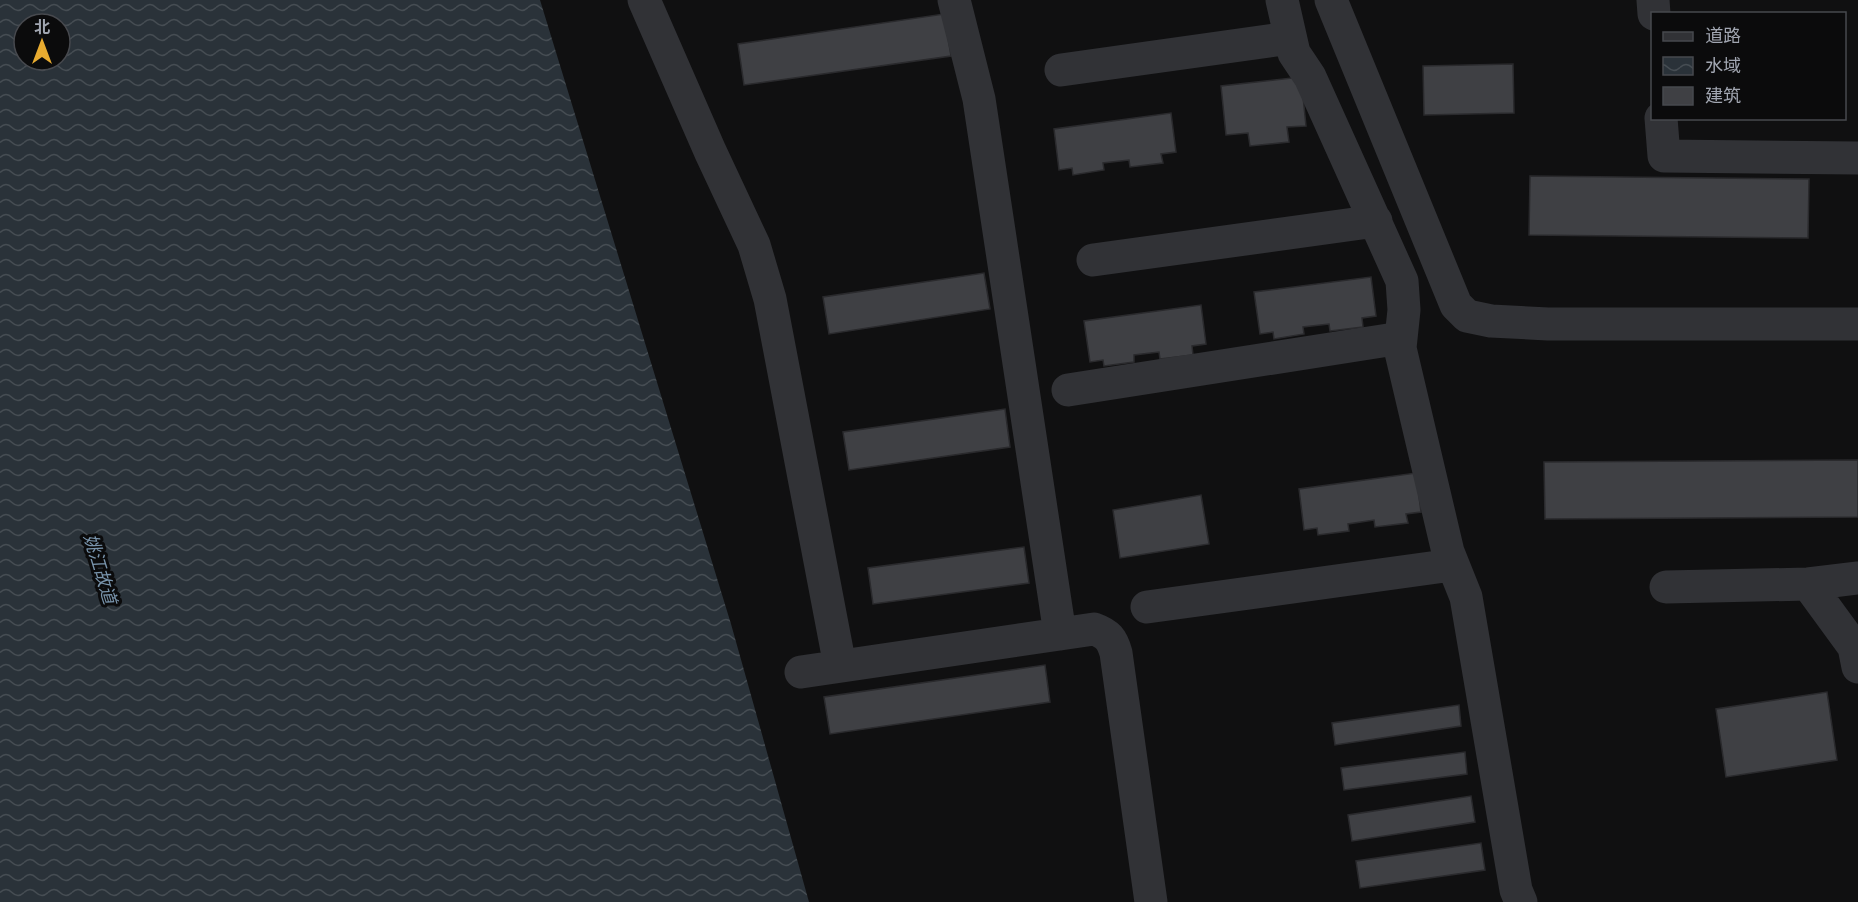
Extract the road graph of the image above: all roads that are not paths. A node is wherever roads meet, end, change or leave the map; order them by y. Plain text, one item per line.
1 (644, 0) edge
2 (954, 0) edge
3 (1282, 0) edge
4 (1331, 0) edge
5 (1290, 38) junction
6 (1061, 70) dead end
7 (1661, 120) edge
8 (1858, 158) edge
9 (1376, 221) junction
10 (1093, 260) dead end
11 (1858, 324) edge
12 (1401, 338) junction
13 (1068, 390) dead end
14 (1452, 565) junction
15 (1858, 578) edge
16 (1808, 584) junction
17 (1666, 587) dead end
18 (1147, 607) dead end
19 (1060, 634) junction
20 (840, 666) junction
21 (1858, 667) edge
22 (801, 672) dead end
23 (1151, 902) edge
24 (1521, 902) edge

1 - 20 street
2 - 19 street
3 - 5 street
4 - 11 street
5 - 6 street
5 - 9 street
7 - 8 street
9 - 10 street
9 - 12 street
12 - 13 street
12 - 14 street
14 - 18 street
14 - 24 street
15 - 16 street
16 - 17 street
16 - 21 street
19 - 20 street
19 - 23 street
20 - 22 street

